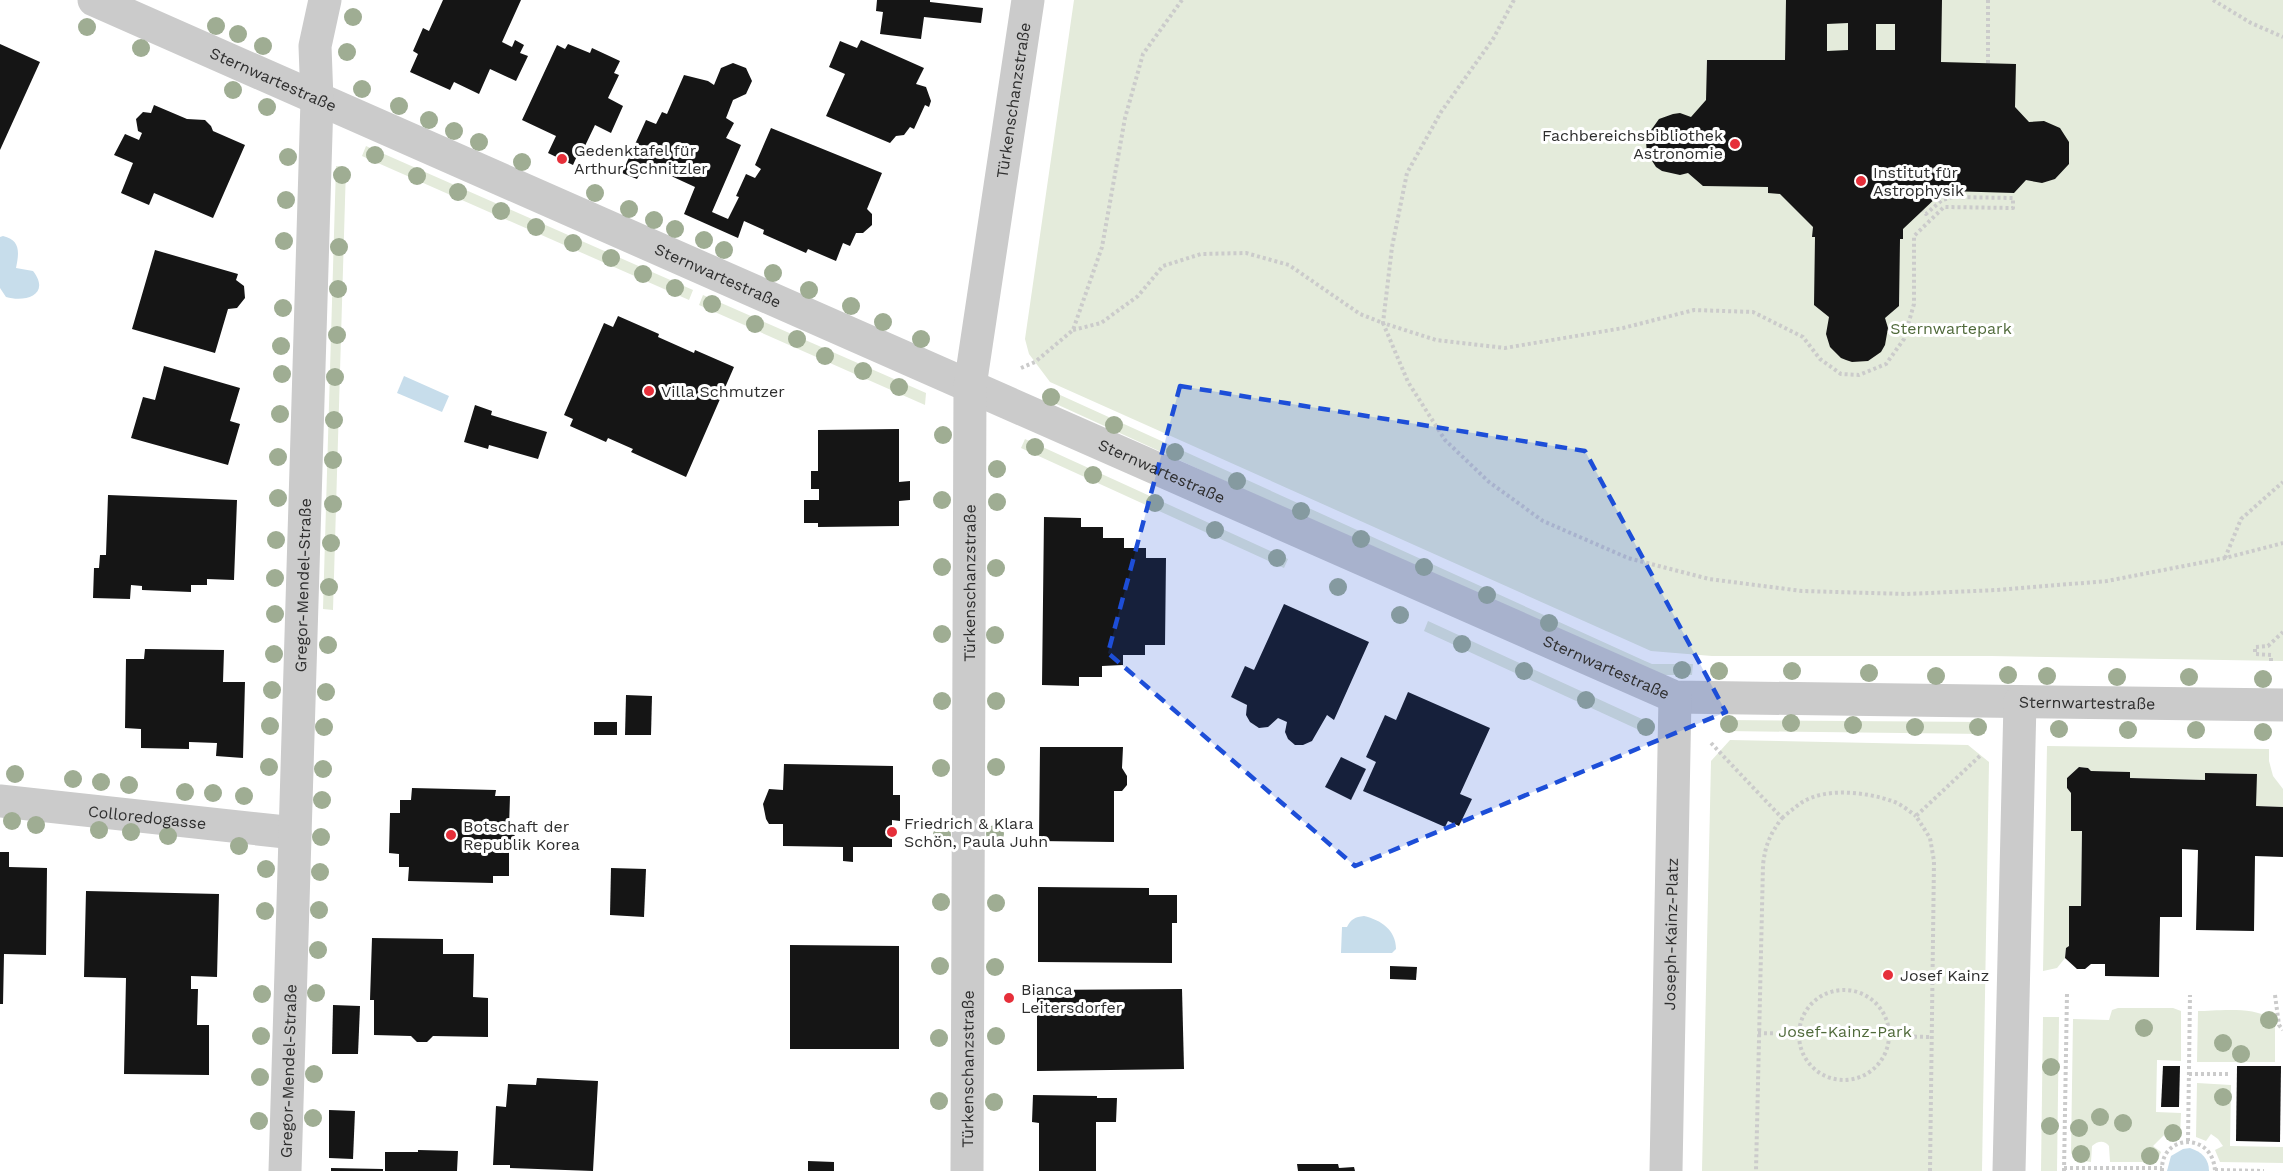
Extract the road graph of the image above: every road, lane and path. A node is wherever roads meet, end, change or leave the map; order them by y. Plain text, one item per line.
1 (94, 0) edge
2 (325, 0) edge
3 (1028, 0) edge
4 (1182, 0) edge
5 (1514, 0) edge
6 (1988, 0) edge
7 (2213, 0) edge
8 (2283, 37) edge
9 (1988, 63) dead end
10 (317, 100) junction
11 (1923, 211) dead end
12 (1383, 322) junction
13 (1073, 330) junction
14 (970, 386) junction
15 (2283, 482) edge
16 (2283, 543) edge
17 (2225, 558) junction
18 (2283, 632) edge
19 (2271, 661) dead end
20 (1675, 697) junction
21 (2020, 702) junction
22 (2283, 705) edge
23 (1703, 735) dead end
24 (1989, 747) dead end
25 (0, 801) edge
26 (1916, 816) junction
27 (1782, 818) junction
28 (296, 832) junction
29 (2067, 994) dead end
30 (2190, 995) dead end
31 (2275, 995) dead end
32 (2283, 1030) edge
33 (1758, 1033) junction
34 (1798, 1034) junction
35 (1890, 1036) junction
36 (1931, 1037) junction
37 (2189, 1074) junction
38 (2230, 1074) dead end
39 (2188, 1141) junction
40 (2064, 1169) edge
41 (2162, 1169) edge
42 (285, 1171) edge
43 (967, 1171) edge
44 (1666, 1171) edge
45 (1756, 1171) edge
46 (1930, 1171) edge
47 (2010, 1171) edge
48 (2215, 1171) edge
49 (2264, 1171) edge

1 - 10 street, Sternwartestraße
2 - 10 street, Gregor-Mendel-Straße
3 - 14 street, Türkenschanzstraße
4 - 13 path
5 - 12 path
6 - 9 path
7 - 8 path
10 - 14 street, Sternwartestraße
10 - 28 street, Gregor-Mendel-Straße
11 - 12 path
12 - 13 path
12 - 17 path
13 - 14 path
14 - 20 street, Sternwartestraße
14 - 43 street, Türkenschanzstraße
15 - 17 path
16 - 17 path
18 - 19 path
20 - 21 street, Sternwartestraße
20 - 44 street, Joseph-Kainz-Platz
21 - 22 street, Sternwartestraße
21 - 47 street
23 - 27 path
24 - 26 path
25 - 28 street, Colloredogasse
26 - 27 path
26 - 36 path
27 - 33 path
28 - 42 street, Gregor-Mendel-Straße
29 - 40 path
30 - 37 path
31 - 32 path
33 - 34 path
33 - 45 path
34 - 35 path
34 - 35 path
35 - 36 path
36 - 46 path
37 - 38 path
37 - 39 path
39 - 41 path
39 - 48 path
40 - 41 path
48 - 49 path

